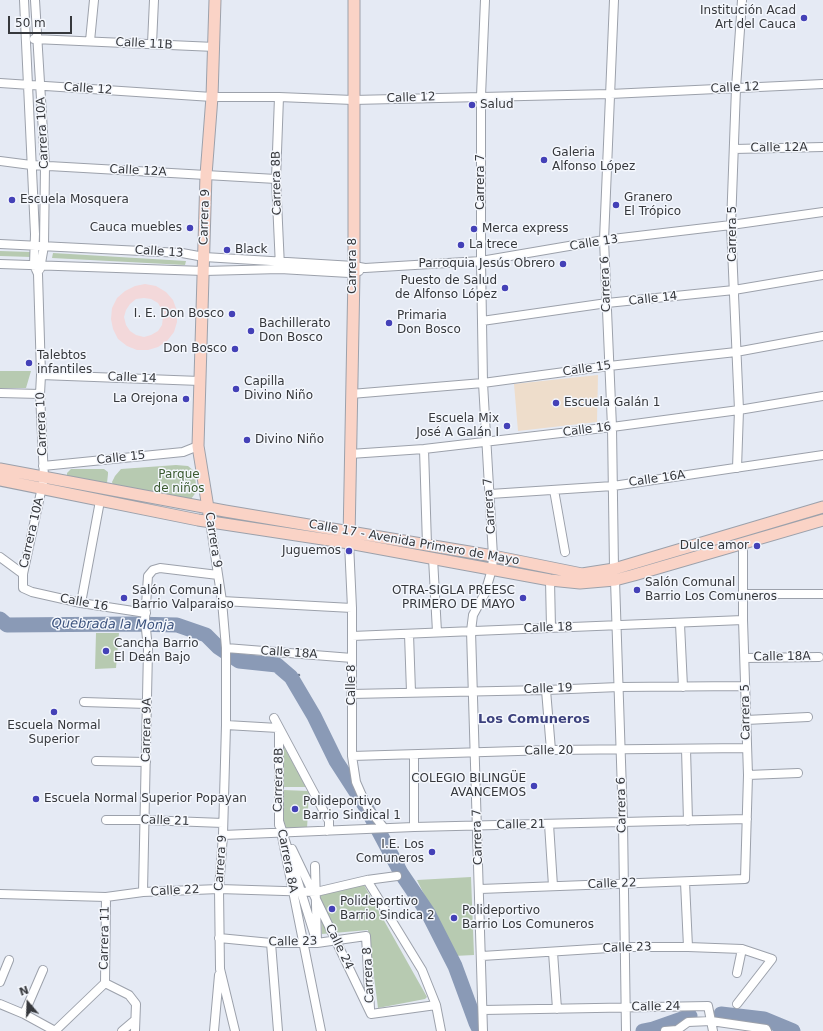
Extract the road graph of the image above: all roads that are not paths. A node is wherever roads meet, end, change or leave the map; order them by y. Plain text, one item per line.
1 (24, 0) edge
2 (35, 0) edge
3 (94, 0) edge
4 (154, 0) edge
5 (215, 0) edge
6 (354, 0) edge
7 (485, 0) edge
8 (614, 0) edge
9 (742, 0) edge
10 (26, 39) junction
11 (38, 39) junction
12 (90, 41) junction
13 (152, 44) junction
14 (215, 47) junction
15 (0, 83) edge
16 (823, 84) edge
17 (28, 85) junction
18 (41, 86) junction
19 (736, 88) junction
20 (610, 94) junction
21 (279, 96) junction
22 (481, 96) junction
23 (212, 97) junction
24 (353, 100) junction
25 (823, 147) edge
26 (734, 148) junction
27 (0, 161) edge
28 (31, 165) junction
29 (45, 165) junction
30 (206, 175) junction
31 (276, 179) junction
32 (823, 212) edge
33 (731, 225) junction
34 (604, 240) junction
35 (0, 244) edge
36 (35, 246) junction
37 (44, 246) junction
38 (204, 257) junction
39 (481, 261) junction
40 (0, 264) edge
41 (38, 265) junction
42 (280, 266) junction
43 (354, 270) junction
44 (204, 271) junction
45 (823, 275) edge
46 (734, 290) junction
47 (607, 303) junction
48 (482, 321) junction
49 (823, 336) edge
50 (736, 352) junction
51 (609, 366) junction
52 (41, 375) junction
53 (200, 381) junction
54 (483, 383) junction
55 (0, 393) edge
56 (40, 394) junction
57 (351, 394) junction
58 (823, 396) edge
59 (739, 410) junction
60 (612, 427) junction
61 (486, 442) junction
62 (198, 446) junction
63 (424, 449) junction
64 (350, 454) junction
65 (823, 455) edge
66 (43, 466) junction
67 (737, 468) junction
68 (0, 469) edge
69 (0, 480) edge
70 (43, 483) junction
71 (613, 486) junction
72 (554, 490) junction
73 (490, 494) junction
74 (100, 501) junction
75 (208, 507) junction
76 (823, 507) edge
77 (823, 520) edge
78 (210, 521) junction
79 (349, 538) junction
80 (743, 544) junction
81 (427, 545) junction
82 (565, 552) dead end
83 (494, 556) junction
84 (0, 557) edge
85 (433, 558) junction
86 (492, 569) junction
87 (23, 574) junction
88 (614, 574) junction
89 (218, 575) junction
90 (550, 580) junction
91 (23, 588) joint
92 (743, 594) junction
93 (823, 594) edge
94 (222, 601) junction
95 (81, 603) junction
96 (352, 608) junction
97 (145, 616) junction
98 (743, 620) junction
99 (680, 624) junction
100 (617, 626) junction
101 (551, 628) junction
102 (471, 631) junction
103 (437, 632) junction
104 (409, 634) junction
105 (352, 636) junction
106 (226, 648) junction
107 (819, 657) dead end
108 (352, 658) junction
109 (745, 658) junction
110 (745, 686) junction
111 (619, 687) junction
112 (683, 687) junction
113 (546, 690) junction
114 (473, 691) junction
115 (411, 692) junction
116 (352, 694) junction
117 (84, 702) dead end
118 (147, 704) junction
119 (808, 717) dead end
120 (274, 718) dead end
121 (746, 720) junction
122 (226, 725) junction
123 (278, 728) junction
124 (746, 748) junction
125 (686, 749) junction
126 (551, 750) junction
127 (621, 750) junction
128 (476, 753) junction
129 (414, 755) junction
130 (352, 756) junction
131 (96, 761) dead end
132 (146, 762) junction
133 (798, 773) dead end
134 (748, 775) junction
135 (106, 820) dead end
136 (145, 820) junction
137 (747, 820) junction
138 (279, 821) junction
139 (688, 821) junction
140 (623, 822) junction
141 (223, 823) junction
142 (549, 824) junction
143 (477, 826) junction
144 (414, 827) junction
145 (382, 828) junction
146 (327, 831) junction
147 (278, 833) junction
148 (223, 835) junction
149 (316, 866) dead end
150 (397, 876) dead end
151 (745, 879) joint
152 (367, 880) junction
153 (685, 882) junction
154 (623, 884) junction
155 (553, 886) junction
156 (219, 889) junction
157 (480, 889) junction
158 (143, 892) junction
159 (316, 892) junction
160 (0, 894) edge
161 (106, 897) junction
162 (366, 936) joint
163 (219, 938) junction
164 (271, 943) junction
165 (317, 943) junction
166 (625, 947) junction
167 (688, 947) junction
168 (742, 949) junction
169 (553, 952) junction
170 (482, 956) junction
171 (9, 960) dead end
172 (220, 969) junction
173 (44, 970) dead end
174 (737, 973) dead end
175 (0, 982) edge
176 (105, 983) junction
177 (0, 1004) edge
178 (737, 1004) dead end
179 (436, 1005) junction
180 (627, 1008) junction
181 (557, 1009) junction
182 (483, 1010) junction
183 (24, 1014) junction
184 (371, 1014) junction
185 (135, 1020) junction
186 (711, 1021) junction
187 (684, 1028) edge
188 (626, 1029) edge
189 (484, 1030) edge
190 (766, 1030) edge
191 (55, 1031) edge
192 (122, 1031) edge
193 (135, 1031) edge
194 (214, 1031) edge
195 (235, 1031) edge
196 (278, 1031) edge
197 (321, 1031) edge
198 (441, 1031) edge
199 (665, 1031) edge
200 (713, 1031) edge

1 - 10 street, Carrera 10A
2 - 11 street, Carrera 10A
3 - 12 street
4 - 13 street
5 - 14 main road, Carrera 9
6 - 24 main road, Carrera 8
7 - 22 street, Carrera 7
8 - 20 street, Carrera 6
9 - 19 street, Carrera 5
10 - 11 street, Calle 11B
10 - 17 street, Carrera 10A
11 - 12 street, Calle 11B
11 - 18 street, Carrera 10A
12 - 13 street, Calle 11B
13 - 14 street, Calle 11B
14 - 23 main road, Carrera 9
15 - 17 street, Calle 12
16 - 19 street, Calle 12
17 - 18 street, Calle 12
17 - 28 street, Carrera 10A
18 - 23 street, Calle 12
18 - 29 street, Carrera 10A
19 - 20 street, Calle 12
19 - 26 street, Carrera 5
20 - 22 street, Calle 12
20 - 34 street, Carrera 6
21 - 23 street, Calle 12
21 - 24 street, Calle 12
21 - 31 street, Carrera 8B
22 - 24 street, Calle 12
22 - 39 street, Carrera 7
23 - 30 main road, Carrera 9
24 - 43 main road, Carrera 8
25 - 26 street, Calle 12A
26 - 33 street, Carrera 5
27 - 28 street, Calle 12A
28 - 29 street, Calle 12A
28 - 36 street, Carrera 10A
29 - 30 street, Calle 12A
29 - 37 street, Carrera 10A
30 - 31 street, Calle 12A
30 - 38 main road, Carrera 9
31 - 42 street, Carrera 8B
32 - 33 street, Calle 13
33 - 34 street, Calle 13
33 - 46 street, Carrera 5
34 - 39 street, Calle 13
34 - 47 street, Carrera 6
35 - 36 street, Calle 13
36 - 37 street, Calle 13
36 - 41 street, Carrera 10A
37 - 38 street, Calle 13
37 - 41 street, Carrera 10A
38 - 42 street, Calle 13
38 - 44 main road, Carrera 9
39 - 43 street, Calle 13
39 - 48 street, Carrera 7
40 - 41 street, Calle 13
41 - 44 street, Calle 13
41 - 52 street, Carrera 10
42 - 43 street, Calle 13
42 - 44 street, Calle 13
43 - 57 main road, Carrera 8
44 - 53 main road, Carrera 9
45 - 46 street, Calle 14
46 - 47 street, Calle 14
46 - 50 street, Carrera 5
47 - 48 street, Calle 14
47 - 51 street, Carrera 6
48 - 54 street, Carrera 7
49 - 50 street, Calle 15
50 - 51 street, Calle 15
50 - 59 street, Carrera 5
51 - 54 street, Calle 15
51 - 60 street, Carrera 6
52 - 53 street, Calle 14
52 - 56 street, Carrera 10
53 - 62 main road, Carrera 9
54 - 57 street, Calle 15
54 - 61 street, Carrera 7
55 - 56 street
56 - 66 street, Carrera 10
57 - 64 main road, Carrera 8
58 - 59 street, Calle 16
59 - 60 street, Calle 16
59 - 67 street, Carrera 5
60 - 61 street, Calle 16
60 - 71 street, Carrera 6
61 - 63 street, Calle 16
61 - 73 street, Carrera 7
62 - 66 street, Calle 15
62 - 75 main road, Carrera 9
63 - 64 street, Calle 16
63 - 81 street
64 - 79 main road, Carrera 8
65 - 67 street, Calle 16A
66 - 70 street, Carrera 10
67 - 71 street, Calle 16A
68 - 70 main road, Calle 17 - Avenida Primero de Mayo
69 - 70 main road, Calle 17 - Avenida Primero de Mayo
70 - 74 main road, Calle 17 - Avenida Primero de Mayo
70 - 75 main road, Calle 17 - Avenida Primero de Mayo
70 - 87 street, Carrera 10A
71 - 72 street, Calle 16A
71 - 88 street, Carrera 6
72 - 73 street, Calle 16A
72 - 82 street
73 - 83 street, Carrera 7
74 - 78 main road, Calle 17 - Avenida Primero de Mayo
74 - 95 street
75 - 78 main road, Carrera 9
75 - 79 main road, Calle 17 - Avenida Primero de Mayo
76 - 88 main road, Calle 17 - Avenida Primero de Mayo
77 - 80 main road, Calle 17 - Avenida Primero de Mayo
78 - 79 main road, Calle 17 - Avenida Primero de Mayo
78 - 89 street, Carrera 9
79 - 81 main road, Calle 17 - Avenida Primero de Mayo
79 - 85 main road, Calle 17 - Avenida Primero de Mayo
79 - 96 street, Calle 8
80 - 88 main road, Calle 17 - Avenida Primero de Mayo
80 - 92 street, Carrera 5
81 - 83 main road, Calle 17 - Avenida Primero de Mayo
83 - 86 street, Carrera 7
83 - 88 main road, Calle 17 - Avenida Primero de Mayo
84 - 87 street
85 - 86 main road, Calle 17 - Avenida Primero de Mayo
85 - 103 street
86 - 90 main road, Calle 17 - Avenida Primero de Mayo
86 - 102 street, Carrera 7
87 - 91 street, Carrera 10A
88 - 90 main road, Calle 17 - Avenida Primero de Mayo
88 - 100 street, Carrera 6
89 - 94 street, Carrera 9
89 - 97 street, Carrera 9A
90 - 101 street
91 - 95 street, Calle 16
92 - 93 street
92 - 98 street, Carrera 5
94 - 96 street
94 - 106 street, Carrera 9
95 - 97 street, Calle 16
96 - 105 street, Calle 8
97 - 118 street, Carrera 9A
98 - 99 street, Calle 18
98 - 109 street, Carrera 5
99 - 100 street, Calle 18
99 - 112 street
100 - 101 street, Calle 18
100 - 111 street, Carrera 6
101 - 102 street, Calle 18
102 - 103 street, Calle 18
102 - 114 street, Carrera 7
103 - 104 street, Calle 18
104 - 105 street, Calle 18
104 - 115 street
105 - 108 street, Calle 8
106 - 108 street, Calle 18A
106 - 122 street, Carrera 9
107 - 109 street, Calle 18A
108 - 116 street, Calle 8
109 - 110 street, Carrera 5
110 - 112 street, Calle 19
110 - 121 street, Carrera 5
111 - 112 street, Calle 19
111 - 113 street, Calle 19
111 - 127 street, Carrera 6
113 - 114 street, Calle 19
113 - 126 street
114 - 115 street, Calle 19
114 - 128 street, Carrera 7
115 - 116 street, Calle 19
116 - 130 street, Calle 8
117 - 118 street
118 - 132 street, Carrera 9A
119 - 121 street
120 - 123 street
121 - 124 street, Carrera 5
122 - 123 street
122 - 141 street, Carrera 9
123 - 138 street, Carrera 8B
123 - 146 street
124 - 125 street, Calle 20
124 - 134 street, Carrera 5
125 - 127 street, Calle 20
125 - 139 street
126 - 127 street, Calle 20
126 - 128 street, Calle 20
127 - 140 street, Carrera 6
128 - 129 street, Calle 20
128 - 143 street, Carrera 7
129 - 130 street, Calle 20
129 - 144 street
130 - 145 street, Calle 8
131 - 132 street
132 - 136 street, Carrera 9A
133 - 134 street
134 - 137 street, Carrera 5
135 - 136 street, Calle 21
136 - 141 street, Calle 21
136 - 158 street, Carrera 9A
137 - 139 street, Calle 21
137 - 151 street, Carrera 5
138 - 147 street, Carrera 8B
138 - 165 street, Carrera 8A
138 - 184 street, Calle 24
138 - 197 street, Carrera 8A
139 - 140 street, Calle 21
140 - 142 street, Calle 21
140 - 154 street, Carrera 6
141 - 148 street, Carrera 9
142 - 143 street, Calle 21
142 - 155 street
143 - 144 street, Calle 21
143 - 157 street, Carrera 7
144 - 145 street, Calle 21
145 - 146 street, Calle 21
146 - 147 street, Calle 21
147 - 148 street, Calle 21
148 - 156 street, Carrera 9
149 - 159 street, Carrera 8A
150 - 152 street, Calle 22
151 - 153 street, Calle 22
152 - 159 street, Calle 22
152 - 179 street
153 - 154 street, Calle 22
153 - 167 street
154 - 155 street, Calle 22
154 - 166 street, Carrera 6
155 - 157 street, Calle 22
156 - 158 street, Calle 22
156 - 159 street, Calle 22
156 - 163 street, Carrera 9
157 - 170 street, Carrera 7
158 - 161 street, Calle 22
159 - 165 street, Carrera 8A
160 - 161 street, Calle 22
161 - 176 street, Carrera 11
162 - 165 street, Calle 23
162 - 184 street, Carrera 8
163 - 164 street, Calle 23
163 - 172 street, Carrera 9
164 - 165 street, Calle 23
164 - 196 street
166 - 167 street, Calle 23
166 - 169 street, Calle 23
166 - 180 street, Carrera 6
167 - 168 street, Calle 23
168 - 174 street
168 - 178 street, Calle 23
169 - 170 street, Calle 23
169 - 181 street
170 - 182 street, Carrera 7
171 - 175 street
172 - 194 street
172 - 195 street, Carrera 9
173 - 183 street
176 - 185 street
176 - 191 street, Carrera 11
177 - 183 street
179 - 184 street
179 - 198 street
180 - 181 street, Calle 24
180 - 186 street, Calle 24
180 - 188 street, Carrera 6
181 - 182 street, Calle 24
182 - 189 street, Carrera 7
183 - 191 street
185 - 192 street
185 - 193 street
186 - 187 street
186 - 190 street
186 - 200 street
187 - 199 street

